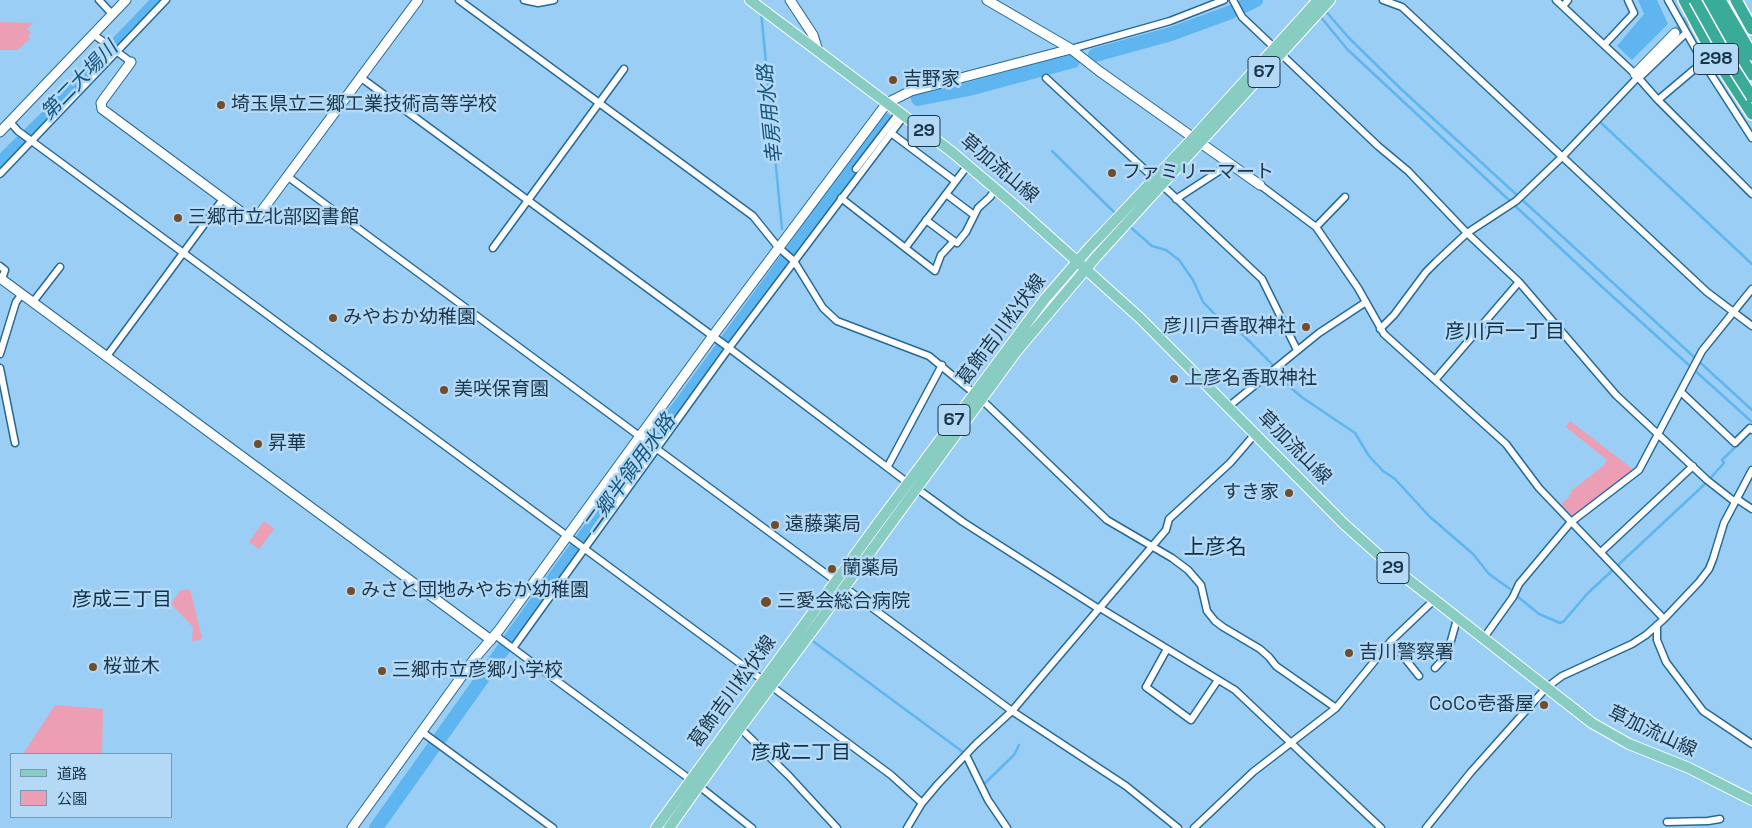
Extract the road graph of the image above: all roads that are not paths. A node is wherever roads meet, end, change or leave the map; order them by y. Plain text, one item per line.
1 (99, 0) edge
2 (126, 0) edge
3 (166, 0) edge
4 (418, 0) edge
5 (459, 0) edge
6 (524, 0) edge
7 (554, 0) edge
8 (790, 0) edge
9 (988, 0) edge
10 (1224, 0) edge
11 (1234, 0) edge
12 (1318, 0) edge
13 (1330, 0) edge
14 (1383, 0) edge
15 (1556, 0) edge
16 (1568, 0) edge
17 (1628, 0) edge
18 (1668, 0) edge
19 (1684, 0) edge
20 (1695, 0) edge
21 (1708, 0) edge
22 (1720, 0) edge
23 (1736, 0) edge
24 (998, 3) edge
25 (757, 5) edge
26 (1563, 6) junction
27 (112, 14) junction
28 (1752, 29) edge
29 (1675, 33) tunnel mouth
30 (1686, 33) junction
31 (93, 34) junction
32 (1604, 45) junction
33 (1071, 49) junction
34 (116, 51) junction
35 (818, 51) junction
36 (1278, 51) junction
37 (1752, 55) edge
38 (131, 62) joint
39 (1703, 62) junction
40 (624, 69) dead end
41 (1752, 75) edge
42 (1638, 76) junction
43 (360, 77) junction
44 (1046, 78) dead end
45 (1752, 97) edge
46 (1658, 100) junction
47 (887, 103) junction
48 (600, 104) junction
49 (1752, 114) edge
50 (900, 117) junction
51 (10, 122) junction
52 (0, 132) edge
53 (891, 133) junction
54 (1752, 138) edge
55 (32, 141) junction
56 (1196, 141) junction
57 (1563, 156) junction
58 (1230, 164) junction
59 (968, 165) junction
60 (856, 169) dead end
61 (0, 174) edge
62 (287, 176) junction
63 (955, 181) junction
64 (1159, 182) junction
65 (1260, 185) joint
66 (996, 188) junction
67 (946, 194) junction
68 (1752, 194) edge
69 (1345, 197) dead end
70 (841, 198) junction
71 (223, 199) junction
72 (1176, 199) junction
73 (527, 201) junction
74 (974, 215) junction
75 (926, 220) junction
76 (1316, 227) junction
77 (1467, 233) junction
78 (954, 241) junction
79 (906, 247) junction
80 (493, 248) dead end
81 (781, 251) junction
82 (183, 253) junction
83 (794, 261) junction
84 (1077, 262) junction
85 (0, 266) edge
86 (60, 267) dead end
87 (1086, 269) junction
88 (1, 278) edge
89 (1519, 282) junction
90 (1752, 289) edge
91 (22, 294) junction
92 (33, 302) junction
93 (1366, 302) junction
94 (1733, 312) junction
95 (1752, 326) edge
96 (1380, 328) junction
97 (712, 337) junction
98 (725, 345) junction
99 (1297, 350) junction
100 (0, 354) edge
101 (107, 356) junction
102 (942, 365) junction
103 (0, 368) edge
104 (1435, 380) junction
105 (1681, 392) junction
106 (978, 396) junction
107 (1228, 407) junction
108 (1752, 430) edge
109 (1659, 433) junction
110 (1255, 434) junction
111 (643, 440) junction
112 (15, 442) dead end
113 (656, 449) junction
114 (888, 466) junction
115 (1693, 466) junction
116 (1752, 470) edge
117 (912, 485) junction
118 (1736, 500) junction
119 (1752, 508) edge
120 (1571, 522) junction
121 (567, 536) junction
122 (581, 545) junction
123 (1152, 546) junction
124 (1601, 552) junction
125 (835, 582) junction
126 (844, 588) junction
127 (1434, 600) junction
128 (1100, 608) junction
129 (1664, 618) junction
130 (1457, 619) junction
131 (1657, 625) junction
132 (496, 638) junction
133 (1483, 639) junction
134 (1391, 640) junction
135 (511, 646) junction
136 (1167, 649) junction
137 (1435, 668) dead end
138 (1419, 676) dead end
139 (1218, 680) junction
140 (767, 683) junction
141 (1546, 688) junction
142 (1336, 708) junction
143 (1012, 711) junction
144 (740, 728) junction
145 (422, 732) junction
146 (1291, 743) junction
147 (1752, 744) edge
148 (966, 755) junction
149 (695, 783) junction
150 (1752, 800) edge
151 (922, 803) junction
152 (1720, 819) dead end
153 (1667, 822) dead end
154 (352, 828) edge
155 (553, 828) edge
156 (656, 828) edge
157 (669, 828) edge
158 (752, 828) edge
159 (837, 828) edge
160 (907, 828) edge
161 (1007, 828) edge
162 (1178, 828) edge
163 (1194, 828) edge
164 (1381, 828) edge
165 (1426, 828) edge

1 - 27 street
2 - 27 street
3 - 34 street
4 - 43 street
5 - 48 street
6 - 7 street
8 - 35 street
9 - 24 street
10 - 33 street
11 - 36 street
12 - 36 main road, 葛飾吉川松伏線 / 67
13 - 36 main road, 葛飾吉川松伏線 / 67
14 - 57 street
15 - 26 street
16 - 26 street
17 - 32 street
18 - 30 street
19 - 49 highway, 298
20 - 45 highway, 298, bridge
21 - 41 highway
22 - 37 highway
23 - 28 highway, 298
24 - 33 street
25 - 35 main road, 草加流山線 / 29
26 - 32 street
27 - 31 street
29 - 42 street
30 - 39 street
30 - 42 street
31 - 34 street
31 - 51 street
32 - 42 street
33 - 47 street
33 - 56 street
34 - 38 street
34 - 55 street
35 - 47 main road, 草加流山線 / 29
36 - 56 main road, 葛飾吉川松伏線 / 67
36 - 77 street
38 - 71 street
39 - 46 street
39 - 54 street
40 - 48 street
42 - 46 street
42 - 57 street
43 - 62 street
43 - 73 street
44 - 64 street
46 - 68 street
47 - 50 main road, 草加流山線 / 29
47 - 81 street
48 - 73 street
48 - 81 street
50 - 53 street
50 - 59 main road, 草加流山線 / 29
50 - 60 street
51 - 52 street
51 - 55 street
53 - 63 street
53 - 70 street
55 - 61 street
55 - 82 street
56 - 58 street
56 - 64 main road, 葛飾吉川松伏線 / 67
57 - 77 street
57 - 94 street
58 - 65 street
58 - 72 street
59 - 63 street
59 - 66 main road, 草加流山線 / 29
62 - 71 street
62 - 111 street
63 - 67 street
64 - 72 street
64 - 84 main road, 葛飾吉川松伏線 / 67
64 - 87 main road, 葛飾吉川松伏線 / 67
65 - 76 street
66 - 74 street
66 - 84 main road, 草加流山線 / 29
67 - 74 street
67 - 75 street
69 - 76 street
70 - 79 street
70 - 83 street
71 - 82 street
72 - 99 street
73 - 80 street
73 - 97 street
74 - 78 street
75 - 78 street
75 - 79 street
76 - 93 street
77 - 89 street
77 - 96 street
78 - 79 street
81 - 83 street
81 - 97 street
82 - 101 street
82 - 121 street
83 - 98 street
83 - 102 street
84 - 87 main road, 草加流山線 / 29
84 - 106 main road, 葛飾吉川松伏線 / 67
85 - 88 street
86 - 92 street
87 - 106 main road, 葛飾吉川松伏線 / 67
87 - 107 main road, 草加流山線 / 29
88 - 91 street
89 - 104 street
89 - 109 street
90 - 94 street
91 - 92 street
91 - 100 street
92 - 101 street
93 - 96 street
93 - 99 street
94 - 95 street
94 - 105 street
96 - 104 street
97 - 98 street
97 - 111 street
98 - 113 street
98 - 114 street
99 - 107 street
101 - 132 street
102 - 106 street
102 - 114 street
103 - 112 street
104 - 120 street
105 - 108 street
105 - 109 street
106 - 117 main road, 葛飾吉川松伏線 / 67
106 - 123 street
107 - 110 main road, 草加流山線 / 29
109 - 115 street
109 - 120 street
110 - 123 street
110 - 127 main road, 草加流山線 / 29
111 - 113 street
111 - 121 street
113 - 122 street
113 - 125 street
114 - 117 street
115 - 118 street
115 - 124 street
116 - 118 street
117 - 125 main road, 葛飾吉川松伏線 / 67
117 - 126 main road, 葛飾吉川松伏線 / 67
117 - 128 street
118 - 119 street
118 - 129 street
120 - 124 street
120 - 133 street
121 - 122 street
121 - 132 street
122 - 135 street
122 - 140 street
123 - 128 street
123 - 142 street
124 - 129 street
125 - 126 street
125 - 140 main road, 葛飾吉川松伏線 / 67
126 - 140 main road, 葛飾吉川松伏線 / 67
126 - 143 street
127 - 130 main road, 草加流山線 / 29
127 - 134 street
128 - 136 street
128 - 143 street
129 - 131 street
130 - 133 main road, 草加流山線 / 29
130 - 137 street
131 - 141 street
131 - 147 street
132 - 135 street
132 - 145 street
133 - 141 main road, 草加流山線 / 29
134 - 138 street
134 - 142 street
135 - 149 street
136 - 139 street
136 - 139 street
139 - 146 street
140 - 144 main road, 葛飾吉川松伏線 / 67
140 - 149 main road, 葛飾吉川松伏線 / 67
140 - 151 street
141 - 150 main road, 草加流山線 / 29
141 - 165 street
142 - 146 street
143 - 148 street
143 - 162 street
144 - 149 main road, 葛飾吉川松伏線 / 67
144 - 159 street
145 - 154 street
145 - 155 street
146 - 163 street
146 - 164 street
148 - 151 street
148 - 161 street
149 - 156 main road, 葛飾吉川松伏線 / 67
149 - 157 main road, 葛飾吉川松伏線 / 67
149 - 158 street
151 - 160 street
152 - 153 street

